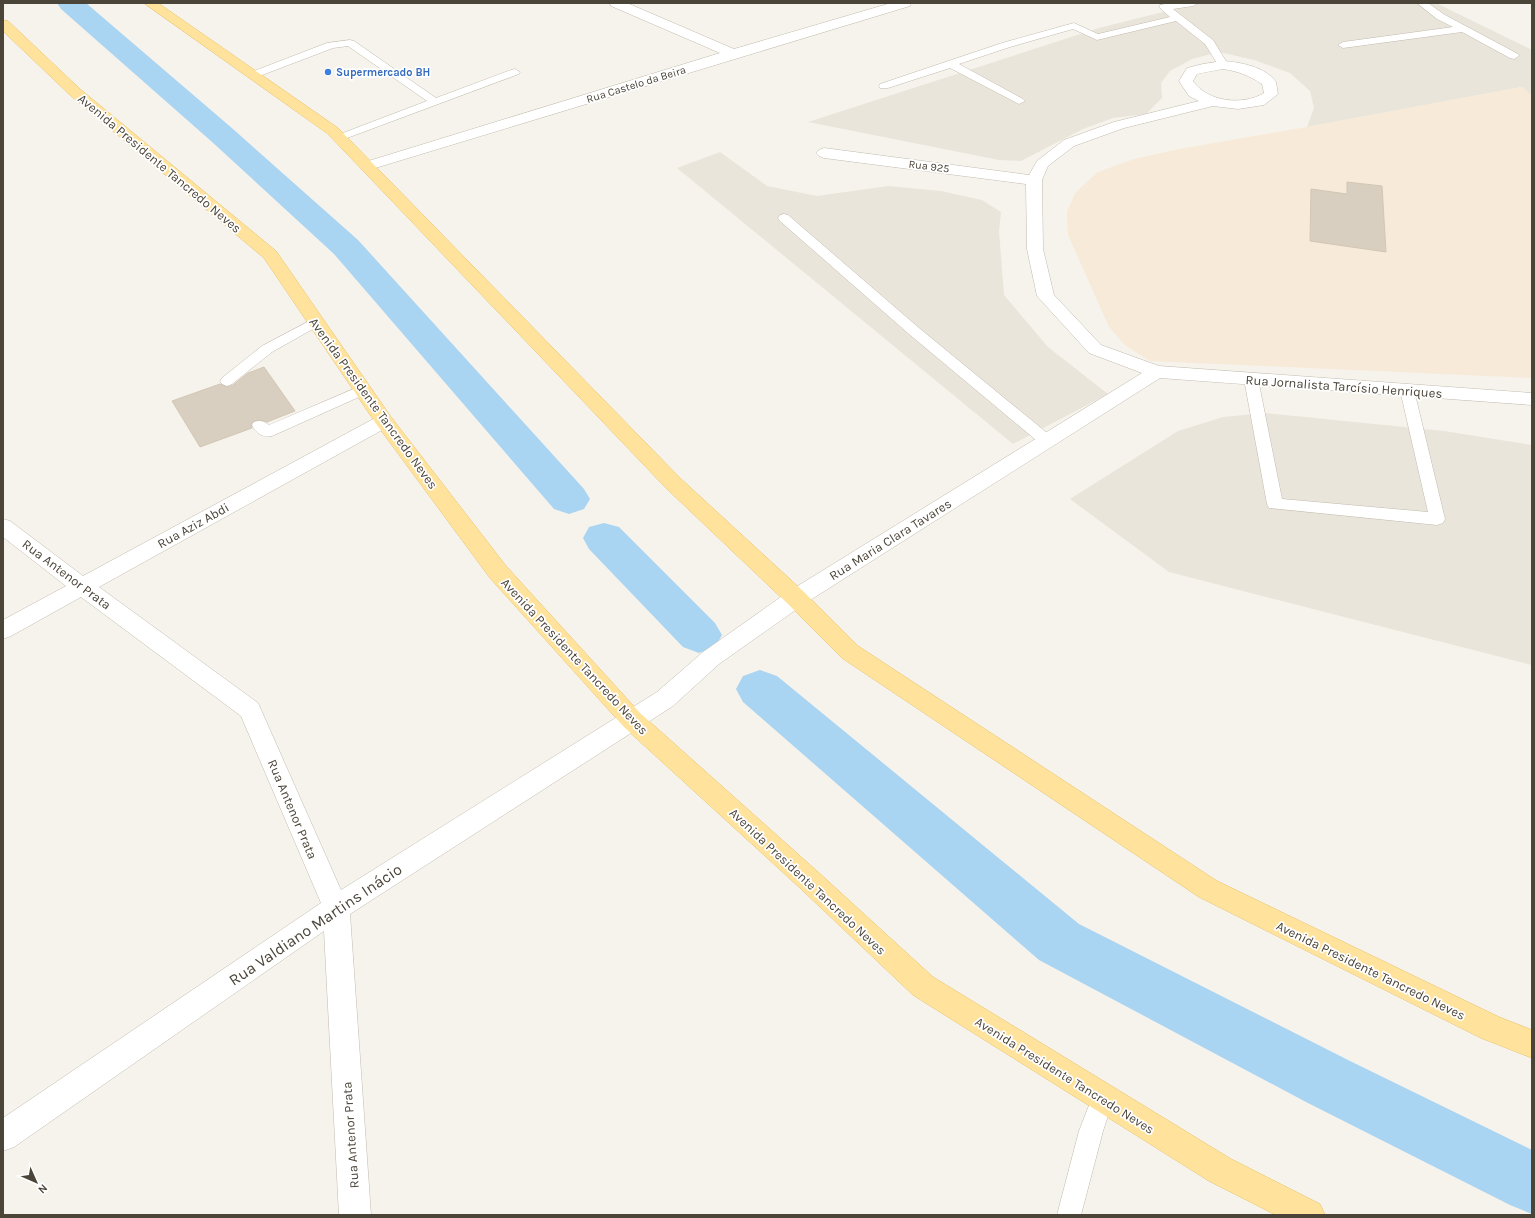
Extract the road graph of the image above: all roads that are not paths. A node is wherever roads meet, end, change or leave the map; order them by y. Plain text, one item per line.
1 (150, 3) edge
2 (616, 3) edge
3 (905, 3) edge
4 (1193, 3) edge
5 (1422, 3) edge
6 (1178, 18) junction
7 (3, 24) edge
8 (1463, 29) junction
9 (1343, 45) dead end
10 (734, 54) junction
11 (1514, 56) dead end
12 (951, 64) junction
13 (1224, 66) junction
14 (514, 72) dead end
15 (253, 75) junction
16 (884, 86) dead end
17 (1019, 100) dead end
18 (435, 102) junction
19 (1213, 102) junction
20 (339, 138) junction
21 (824, 153) dead end
22 (367, 166) junction
23 (1034, 180) junction
24 (784, 218) dead end
25 (315, 322) junction
26 (1157, 372) junction
27 (1251, 379) junction
28 (227, 381) dead end
29 (362, 390) junction
30 (1407, 390) junction
31 (1532, 399) edge
32 (384, 421) junction
33 (259, 425) dead end
34 (1047, 441) junction
35 (3, 526) edge
36 (82, 586) junction
37 (796, 598) junction
38 (3, 630) edge
39 (632, 720) junction
40 (336, 908) junction
41 (1532, 1044) edge
42 (1103, 1098) junction
43 (3, 1136) edge
44 (355, 1215) edge
45 (1069, 1215) edge
46 (1309, 1215) edge

1 - 15 main road, Avenida Presidente Tancredo Neves
2 - 10 street
3 - 10 street, Rua Castelo da Beira
4 - 6 lane
5 - 8 lane
6 - 12 lane
6 - 13 lane
7 - 25 main road, Avenida Presidente Tancredo Neves
8 - 9 lane
8 - 11 lane
10 - 22 street, Rua Castelo da Beira
12 - 16 lane
12 - 17 lane
13 - 19 street
13 - 19 street
14 - 18 lane
15 - 18 lane
15 - 20 main road, Avenida Presidente Tancredo Neves
18 - 20 lane
19 - 23 street
20 - 22 main road, Avenida Presidente Tancredo Neves
21 - 23 street, Rua 925
22 - 37 main road, Avenida Presidente Tancredo Neves
23 - 26 street, Rua Jornalista Tarcísio Henriques
24 - 34 lane
25 - 28 lane
25 - 29 main road, Avenida Presidente Tancredo Neves
26 - 27 street, Rua Jornalista Tarcísio Henriques
26 - 34 street, Rua Maria Clara Tavares
27 - 30 street, Rua Jornalista Tarcísio Henriques
27 - 30 lane
29 - 32 main road, Avenida Presidente Tancredo Neves
29 - 33 lane
30 - 31 street, Rua Jornalista Tarcísio Henriques
32 - 36 street, Rua Aziz Abdi
32 - 39 main road, Avenida Presidente Tancredo Neves
34 - 37 street, Rua Maria Clara Tavares
35 - 36 street, Rua Antenor Prata
36 - 38 street, Rua Aziz Abdi
36 - 40 street, Rua Antenor Prata
37 - 39 street, Rua Maria Clara Tavares
37 - 41 main road, Avenida Presidente Tancredo Neves
39 - 40 street, Rua Valdiano Martins Inácio
39 - 42 main road, Avenida Presidente Tancredo Neves
40 - 43 street, Rua Valdiano Martins Inácio
40 - 44 street, Rua Antenor Prata
42 - 45 lane
42 - 46 main road, Avenida Presidente Tancredo Neves

